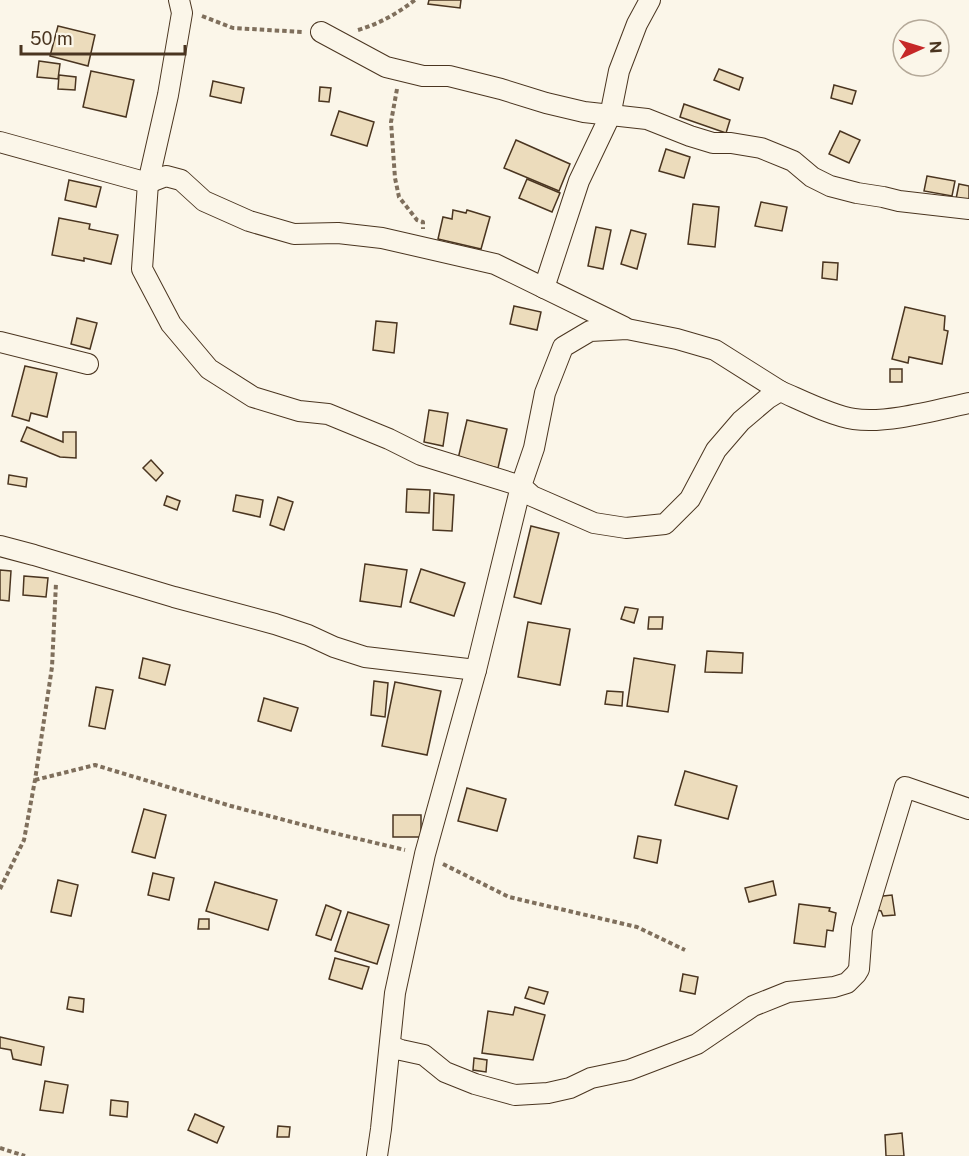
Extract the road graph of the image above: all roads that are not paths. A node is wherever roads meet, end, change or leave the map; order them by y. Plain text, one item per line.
1 (179, 0) edge
2 (650, 0) edge
3 (321, 32) dead end
4 (610, 116) junction
5 (0, 142) edge
6 (148, 183) junction
7 (969, 209) edge
8 (544, 288) junction
9 (627, 329) junction
10 (0, 342) edge
11 (88, 364) dead end
12 (780, 391) junction
13 (969, 403) edge
14 (521, 486) junction
15 (0, 546) edge
16 (477, 670) junction
17 (969, 808) edge
18 (390, 1046) junction
19 (377, 1156) edge

1 - 6 street
2 - 4 street
3 - 4 street
4 - 7 street
4 - 8 street
5 - 6 street
6 - 8 street
6 - 14 street
8 - 9 street
9 - 12 street
9 - 14 street
10 - 11 street
12 - 13 street
12 - 14 street
14 - 16 street
15 - 16 street
16 - 18 street
17 - 18 street
18 - 19 street

